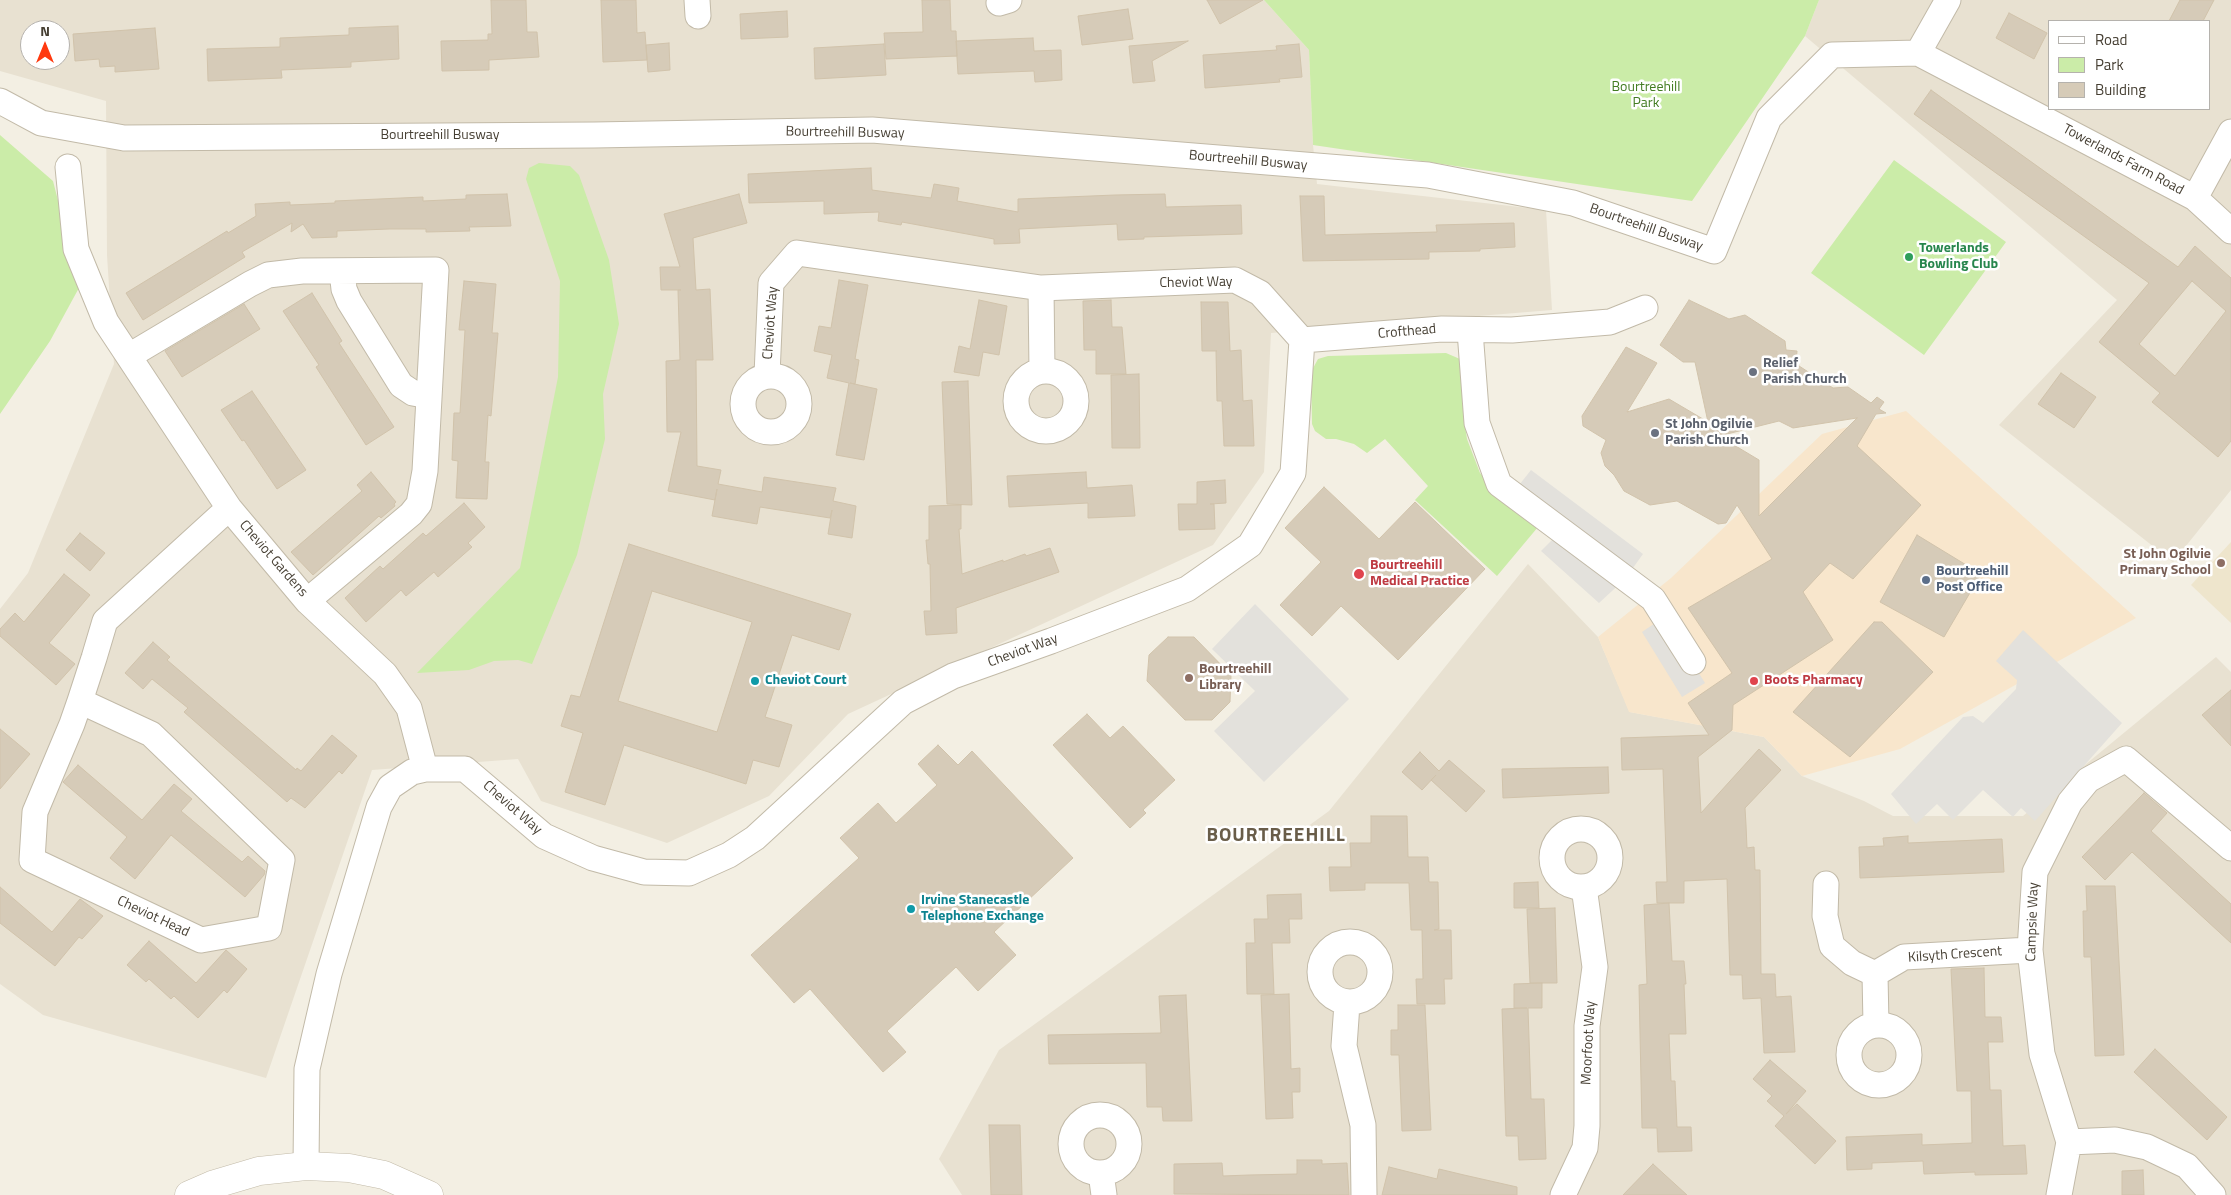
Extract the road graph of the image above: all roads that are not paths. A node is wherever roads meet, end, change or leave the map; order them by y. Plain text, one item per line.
1 (1948, 0) edge
2 (1918, 52) junction
3 (0, 101) edge
4 (2231, 132) edge
5 (68, 167) dead end
6 (2195, 198) junction
7 (2231, 231) edge
8 (1714, 251) joint
9 (342, 271) junction
10 (1041, 288) junction
11 (1646, 308) dead end
12 (1470, 330) junction
13 (1302, 340) junction
14 (129, 356) junction
15 (1042, 371) dead end
16 (767, 375) dead end
17 (429, 396) junction
18 (229, 508) junction
19 (307, 601) junction
20 (1693, 662) dead end
21 (80, 701) junction
22 (425, 769) junction
23 (2231, 848) edge
24 (1826, 884) dead end
25 (1584, 886) dead end
26 (2030, 950) junction
27 (1875, 974) junction
28 (1348, 1004) dead end
29 (1876, 1025) dead end
30 (2069, 1142) junction
31 (306, 1166) junction
32 (189, 1195) edge
33 (429, 1195) edge
34 (1364, 1195) edge
35 (1563, 1195) edge
36 (2059, 1195) edge
37 (2213, 1195) edge

1 - 2 street
2 - 6 street, Towerlands Farm Road
2 - 8 street, Towerlands Farm Road
3 - 8 street, Bourtreehill Busway
4 - 6 street
5 - 14 street, Cheviot Gardens
6 - 7 street, Towerlands Farm Road
9 - 14 street, Cheviot Gardens
9 - 17 street
9 - 17 street, Cheviot Gardens
10 - 13 street, Cheviot Way
10 - 15 street
10 - 16 street, Cheviot Way
11 - 12 street, Crofthead
12 - 13 street, Crofthead
12 - 20 street
13 - 22 street, Cheviot Way
14 - 18 street, Cheviot Gardens
17 - 19 street, Cheviot Gardens
18 - 19 street, Cheviot Gardens
18 - 21 street, Cheviot Head
19 - 22 street
21 - 21 street, Cheviot Head
22 - 31 street, Cheviot Way
23 - 26 street, Campsie Way
24 - 27 street
25 - 35 street, Moorfoot Way
26 - 27 street, Kilsyth Crescent
26 - 30 street, Campsie Way
27 - 29 street
28 - 34 street
30 - 36 street, Campsie Way
30 - 37 street
31 - 32 street
31 - 33 street

